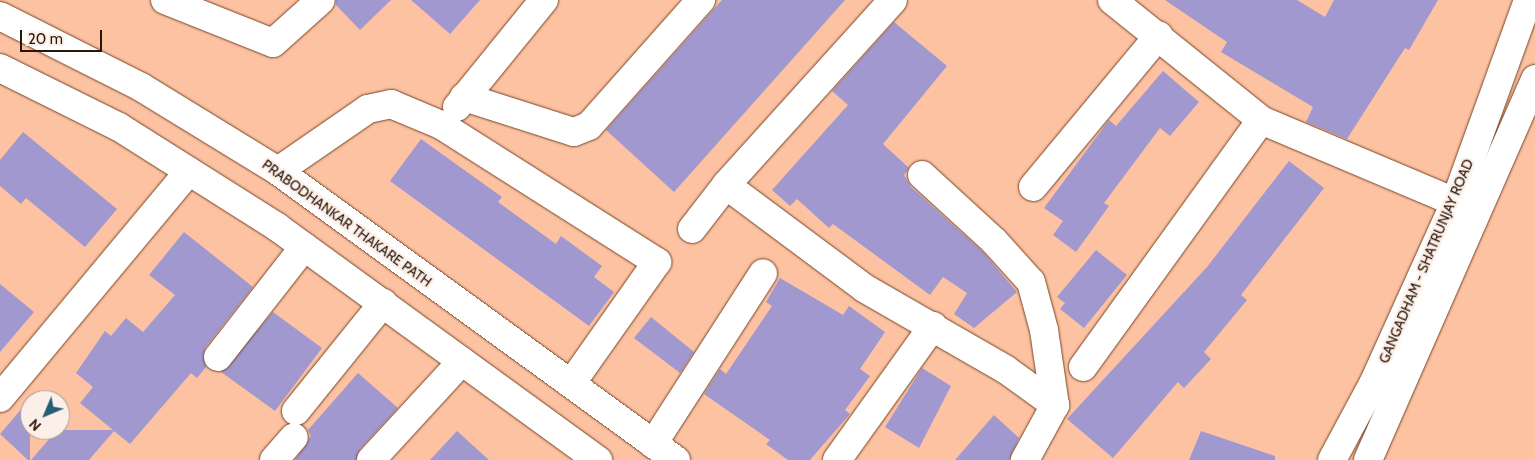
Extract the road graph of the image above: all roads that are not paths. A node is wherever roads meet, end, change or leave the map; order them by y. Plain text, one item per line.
1 (166, 0) edge
2 (321, 0) edge
3 (544, 0) edge
4 (701, 0) edge
5 (893, 0) edge
6 (1112, 0) edge
7 (1528, 0) edge
8 (0, 16) edge
9 (1159, 36) junction
10 (0, 68) edge
11 (1535, 79) edge
12 (1261, 120) junction
13 (190, 171) junction
14 (278, 172) junction
15 (922, 175) dead end
16 (726, 185) junction
17 (1033, 187) dead end
18 (1455, 202) junction
19 (692, 229) dead end
20 (304, 247) junction
21 (763, 273) dead end
22 (383, 303) junction
23 (933, 326) junction
24 (218, 357) dead end
25 (462, 361) junction
26 (1083, 367) dead end
27 (571, 384) junction
28 (0, 398) edge
29 (1055, 406) junction
30 (653, 444) junction
31 (274, 460) edge
32 (371, 460) edge
33 (598, 460) edge
34 (676, 460) edge
35 (837, 460) edge
36 (1025, 460) edge
37 (1332, 460) edge
38 (1368, 460) edge

1 - 2 main road
3 - 4 main road
5 - 16 main road
6 - 9 main road
7 - 18 main road, GANGADHAM - SHATRUNJAY ROAD
8 - 14 main road, PRABODHANKAR THAKARE PATH
9 - 12 main road
9 - 17 main road
10 - 13 main road
11 - 38 main road, GANGADHAM - SHATRUNJAY ROAD
12 - 18 main road
12 - 26 main road
13 - 20 main road
13 - 28 main road
14 - 27 main road, PRABODHANKAR THAKARE PATH
14 - 27 main road
15 - 29 main road
16 - 19 main road
16 - 23 main road
18 - 37 main road, GANGADHAM - SHATRUNJAY ROAD
20 - 22 main road
20 - 24 main road
21 - 30 main road
22 - 25 main road
22 - 31 main road
23 - 29 main road
23 - 35 main road
25 - 32 main road
25 - 33 main road
27 - 30 main road, PRABODHANKAR THAKARE PATH
29 - 36 main road
30 - 34 main road, PRABODHANKAR THAKARE PATH

